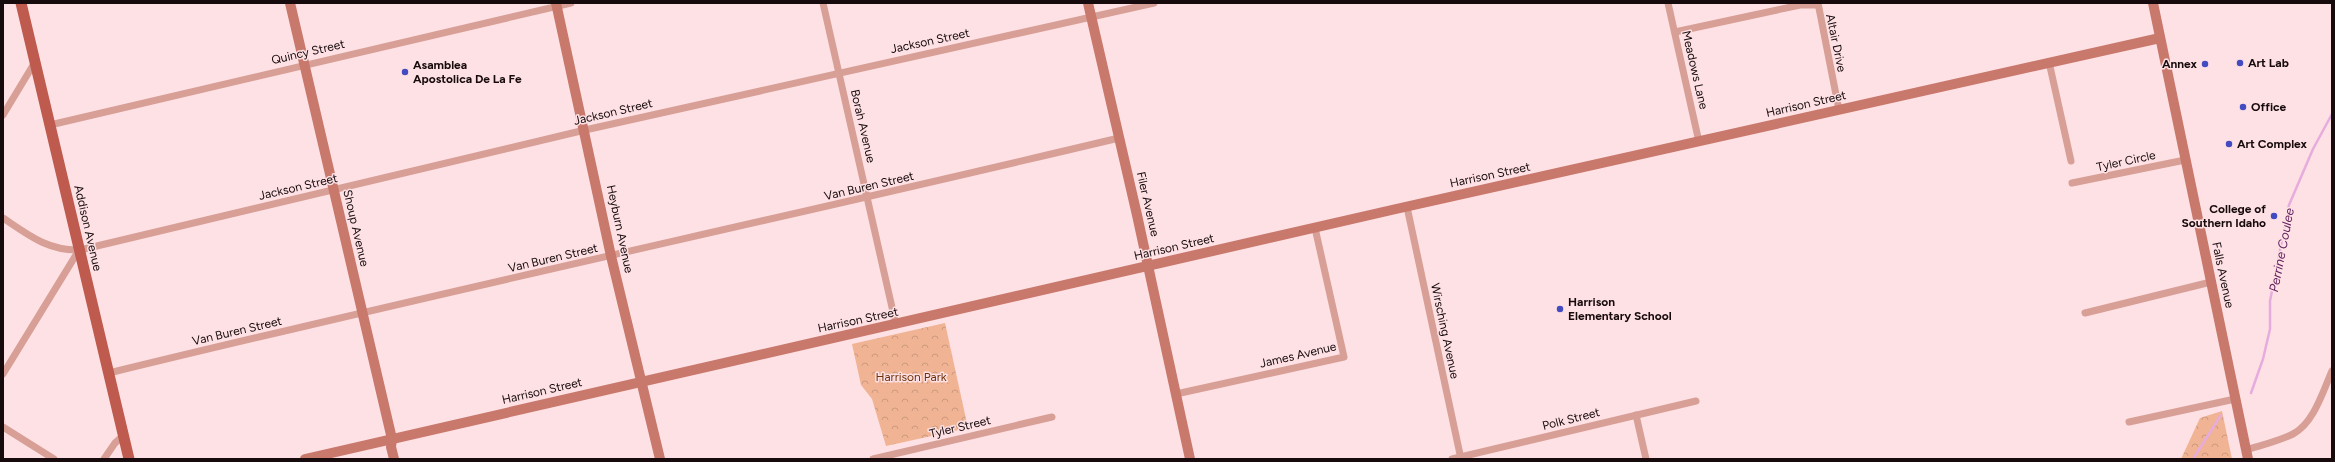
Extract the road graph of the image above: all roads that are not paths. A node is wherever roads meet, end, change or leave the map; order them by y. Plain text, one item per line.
1 (21, 3) edge
2 (290, 3) edge
3 (571, 3) edge
4 (823, 3) edge
5 (1088, 3) edge
6 (1154, 3) edge
7 (1668, 3) edge
8 (2153, 3) edge
9 (1818, 4) edge
10 (557, 5) edge
11 (1091, 17) junction
12 (1675, 32) junction
13 (2160, 38) junction
14 (35, 62) junction
15 (2049, 62) junction
16 (304, 64) junction
17 (839, 72) junction
18 (1839, 110) junction
19 (3, 115) edge
20 (50, 125) junction
21 (586, 130) junction
22 (1119, 138) junction
23 (1699, 142) junction
24 (2185, 160) junction
25 (2071, 161) dead end
26 (2072, 183) dead end
27 (334, 190) junction
28 (868, 197) junction
29 (1407, 207) junction
30 (3, 218) edge
31 (1315, 228) junction
32 (80, 250) junction
33 (612, 256) junction
34 (1148, 266) junction
35 (2211, 282) junction
36 (362, 312) junction
37 (2085, 313) dead end
38 (896, 325) junction
39 (2332, 371) edge
40 (108, 373) junction
41 (3, 374) edge
42 (642, 381) junction
43 (1176, 394) junction
44 (2235, 399) junction
45 (1696, 401) dead end
46 (1636, 415) junction
47 (1052, 417) dead end
48 (2128, 422) dead end
49 (3, 427) edge
50 (123, 436) junction
51 (392, 439) junction
52 (2247, 454) edge
53 (1461, 458) edge
54 (54, 459) edge
55 (104, 459) edge
56 (129, 459) edge
57 (305, 459) edge
58 (394, 459) edge
59 (660, 459) edge
60 (873, 459) edge
61 (1190, 459) edge
62 (1452, 459) edge
63 (1646, 459) edge

1 - 14 main road, Addison Avenue
2 - 16 street, Shoup Avenue
3 - 10 street, Quincy Street
4 - 17 street, Borah Avenue
5 - 11 street, Filer Avenue
6 - 11 street, Jackson Street
7 - 12 street, Meadows Lane
8 - 13 street, Falls Avenue
9 - 12 street
9 - 18 street, Altair Drive
10 - 16 street, Quincy Street
10 - 21 street, Heyburn Avenue
11 - 17 street, Jackson Street
11 - 22 street, Filer Avenue
12 - 23 street, Meadows Lane
13 - 15 street, Harrison Street
13 - 24 street, Falls Avenue
14 - 19 street
14 - 20 main road, Addison Avenue
15 - 18 street, Harrison Street
15 - 25 street
16 - 20 street, Quincy Street
16 - 27 street, Shoup Avenue
17 - 21 street, Jackson Street
17 - 28 street, Borah Avenue
18 - 23 street, Harrison Street
20 - 32 main road, Addison Avenue
21 - 27 street, Jackson Street
21 - 33 street, Heyburn Avenue
22 - 28 street, Van Buren Street
22 - 34 street, Filer Avenue
23 - 29 street, Harrison Street
24 - 26 street, Tyler Circle
24 - 35 street, Falls Avenue
27 - 32 street, Jackson Street
27 - 36 street, Shoup Avenue
28 - 33 street, Van Buren Street
28 - 38 street, Borah Avenue
29 - 31 street, Harrison Street
29 - 53 street, Wirsching Avenue
30 - 32 street, Jackson Street
31 - 34 street, Harrison Street
31 - 43 street, James Avenue
32 - 40 main road, Addison Avenue
32 - 41 street
33 - 36 street, Van Buren Street
33 - 42 street, Heyburn Avenue
34 - 38 street, Harrison Street
34 - 43 street, Filer Avenue
35 - 37 street
35 - 44 street, Falls Avenue
36 - 40 street, Van Buren Street
36 - 51 street, Shoup Avenue
38 - 42 street, Harrison Street
39 - 52 street
40 - 50 main road, Addison Avenue
42 - 51 street, Harrison Street
42 - 59 street, Heyburn Avenue
43 - 61 street, Filer Avenue
44 - 48 street
44 - 52 street, Falls Avenue
45 - 46 street, Polk Street
46 - 53 street, Polk Street
46 - 63 street
47 - 60 street, Tyler Street
49 - 54 street
50 - 55 street
50 - 56 main road, Addison Avenue
51 - 57 street, Harrison Street
51 - 58 street, Shoup Avenue
53 - 62 street, Polk Street

